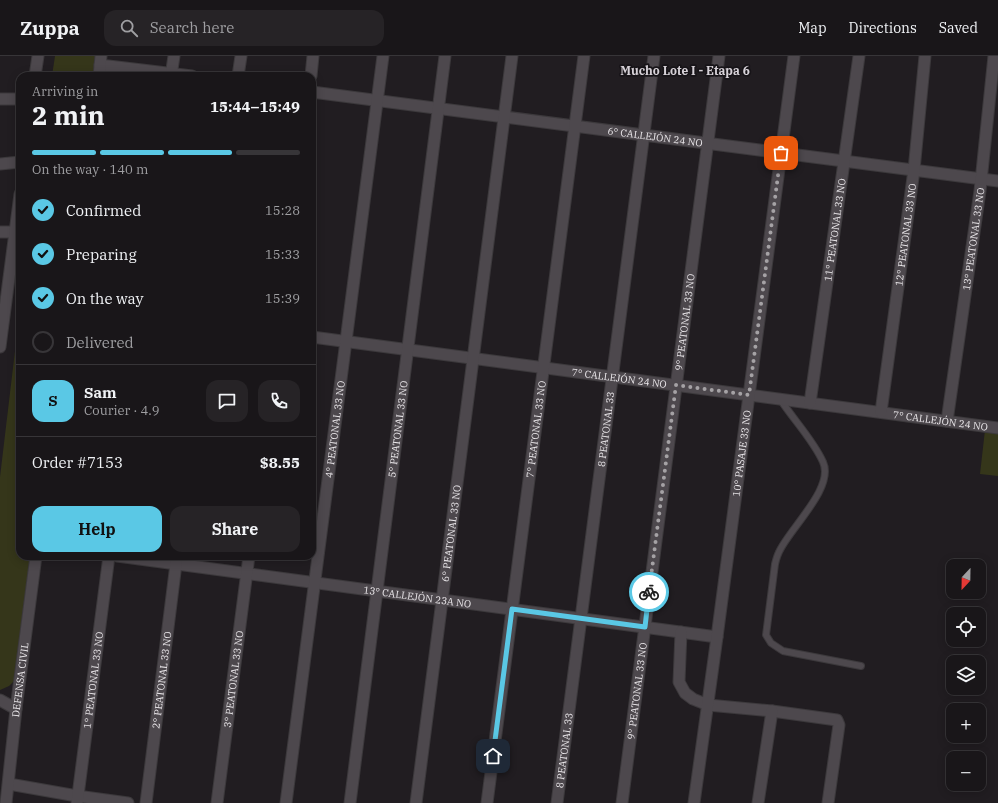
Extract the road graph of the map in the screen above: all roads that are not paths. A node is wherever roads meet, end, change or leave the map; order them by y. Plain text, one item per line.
1 (38, 56) edge
2 (174, 56) edge
3 (241, 56) edge
4 (313, 56) edge
5 (383, 56) edge
6 (445, 56) edge
7 (512, 56) edge
8 (584, 56) edge
9 (654, 56) edge
10 (719, 56) edge
11 (794, 56) edge
12 (860, 56) edge
13 (925, 56) edge
14 (994, 56) edge
15 (101, 60) edge
16 (36, 72) edge
17 (99, 72) edge
18 (157, 72) edge
19 (171, 72) edge
20 (239, 72) edge
21 (311, 72) edge
22 (316, 92) edge
23 (0, 99) edge
24 (16, 99) edge
25 (377, 100) junction
26 (438, 109) junction
27 (504, 117) junction
28 (574, 126) junction
29 (644, 135) junction
30 (708, 144) junction
31 (781, 153) junction
32 (844, 161) junction
33 (16, 162) edge
34 (0, 164) edge
35 (914, 170) junction
36 (981, 179) junction
37 (998, 181) edge
38 (16, 224) edge
39 (0, 232) edge
40 (15, 232) junction
41 (3, 298) edge
42 (316, 337) edge
43 (346, 341) junction
44 (0, 347) edge
45 (408, 350) junction
46 (473, 358) junction
47 (543, 367) junction
48 (612, 377) junction
49 (676, 385) junction
50 (749, 395) junction
51 (780, 399) junction
52 (810, 403) junction
53 (882, 412) junction
54 (947, 421) junction
55 (998, 428) edge
56 (35, 560) edge
57 (108, 560) edge
58 (177, 560) edge
59 (249, 560) edge
60 (247, 574) junction
61 (314, 583) junction
62 (377, 591) junction
63 (442, 600) junction
64 (512, 609) junction
65 (581, 619) junction
66 (645, 627) junction
67 (681, 632) junction
68 (717, 637) junction
69 (861, 666) dead end
70 (0, 700) edge
71 (708, 705) junction
72 (16, 709) junction
73 (772, 711) junction
74 (5, 785) edge
75 (77, 800) edge
76 (6, 803) edge
77 (128, 803) edge
78 (146, 803) edge
79 (217, 803) edge
80 (286, 803) edge
81 (350, 803) edge
82 (416, 803) edge
83 (486, 803) edge
84 (557, 803) edge
85 (622, 803) edge
86 (694, 803) edge
87 (758, 803) edge
88 (828, 803) edge

1 - 16 street
2 - 19 street
3 - 20 street
4 - 21 street
5 - 25 street, 4° PEATONAL 33 NO
6 - 26 street, 5° PEATONAL 33 NO
7 - 27 street
8 - 28 street, 7° PEATONAL 33 NO
9 - 29 street, 8 PEATONAL 33
10 - 30 street, 9° PEATONAL 33 NO
11 - 31 street, 10° PASAJE 33 NO
12 - 32 street, 11° PEATONAL 33 NO
13 - 35 street, 12° PEATONAL 33 NO
14 - 36 street, 13° PEATONAL 33 NO
15 - 17 street
15 - 18 street
22 - 25 street, 6° CALLEJÓN 24 NO
23 - 24 street
25 - 26 street, 6° CALLEJÓN 24 NO
25 - 43 street, 4° PEATONAL 33 NO
26 - 27 street, 6° CALLEJÓN 24 NO
26 - 45 street, 5° PEATONAL 33 NO
27 - 28 street, 6° CALLEJÓN 24 NO
27 - 46 street, 6° PEATONAL 33 NO
28 - 29 street, 6° CALLEJÓN 24 NO
28 - 47 street, 7° PEATONAL 33 NO
29 - 30 street, 6° CALLEJÓN 24 NO
29 - 48 street, 8 PEATONAL 33
30 - 31 street, 6° CALLEJÓN 24 NO
30 - 49 street, 9° PEATONAL 33 NO
31 - 32 street, 6° CALLEJÓN 24 NO
31 - 50 street, 10° PASAJE 33 NO
32 - 35 street, 6° CALLEJÓN 24 NO
32 - 52 street, 11° PEATONAL 33 NO
33 - 34 street
35 - 36 street, 6° CALLEJÓN 24 NO
35 - 53 street, 12° PEATONAL 33 NO
36 - 37 street, 6° CALLEJÓN 24 NO
36 - 54 street, 13° PEATONAL 33 NO
38 - 40 street
39 - 40 street
40 - 41 street
41 - 44 street
42 - 43 street, 7° CALLEJÓN 24 NO
43 - 45 street, 7° CALLEJÓN 24 NO
43 - 61 street, 4° PEATONAL 33 NO
45 - 46 street, 7° CALLEJÓN 24 NO
45 - 62 street, 5° PEATONAL 33 NO
46 - 47 street, 7° CALLEJÓN 24 NO
46 - 63 street, 6° PEATONAL 33 NO
47 - 48 street, 7° CALLEJÓN 24 NO
47 - 64 street, 7° PEATONAL 33 NO
48 - 49 street, 7° CALLEJÓN 24 NO
48 - 65 street, 8 PEATONAL 33
49 - 50 street, 7° CALLEJÓN 24 NO
49 - 66 street, 9° PEATONAL 33 NO
50 - 51 street, 7° CALLEJÓN 24 NO
50 - 68 street, 10° PASAJE 33 NO
51 - 52 street, 7° CALLEJÓN 24 NO
51 - 69 lane
52 - 53 street, 7° CALLEJÓN 24 NO
53 - 54 street, 7° CALLEJÓN 24 NO
54 - 55 street, 7° CALLEJÓN 24 NO
56 - 72 street, DEFENSA CIVIL
57 - 75 street, 1° PEATONAL 33 NO
58 - 60 street, 13° CALLEJÓN 23A NO
58 - 78 street, 2° PEATONAL 33 NO
59 - 60 street, 3° PEATONAL 33 NO
60 - 61 street, 13° CALLEJÓN 23A NO
60 - 79 street, 3° PEATONAL 33 NO
61 - 62 street, 13° CALLEJÓN 23A NO
61 - 80 street, 4° PEATONAL 33 NO
62 - 63 street, 13° CALLEJÓN 23A NO
62 - 81 street, 5° PEATONAL 33 NO
63 - 64 street, 13° CALLEJÓN 23A NO
63 - 82 street, 6° PEATONAL 33 NO
64 - 65 street, 13° CALLEJÓN 23A NO
64 - 83 street, 7° PEATONAL 33 NO
65 - 66 street, 13° CALLEJÓN 23A NO
65 - 84 street, 8 PEATONAL 33
66 - 67 street, 13° CALLEJÓN 23A NO
66 - 85 street, 9° PEATONAL 33 NO
67 - 68 street, 13° CALLEJÓN 23A NO
67 - 71 street
68 - 71 street, 10° PASAJE 33 NO
70 - 72 street
71 - 73 street
71 - 86 street, 10° PASAJE 33 NO
72 - 74 street, DEFENSA CIVIL
73 - 87 street
73 - 88 street
74 - 75 street
74 - 76 street, DEFENSA CIVIL
75 - 77 street

